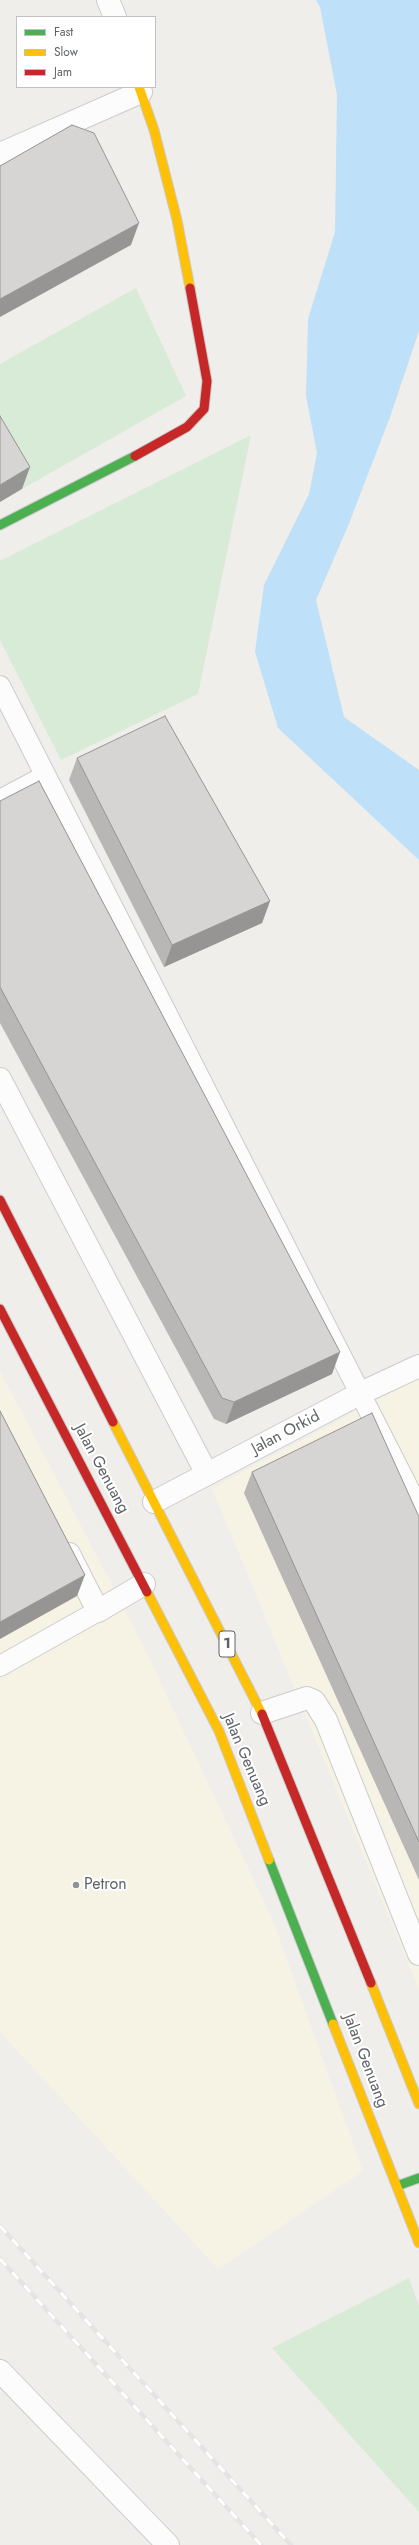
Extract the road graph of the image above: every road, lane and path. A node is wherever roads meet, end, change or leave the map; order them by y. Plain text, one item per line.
1 (108, 0) edge
2 (115, 16) edge
3 (140, 89) edge
4 (0, 154) edge
5 (0, 525) edge
6 (0, 686) edge
7 (45, 776) junction
8 (0, 800) edge
9 (0, 1079) edge
10 (0, 1200) edge
11 (0, 1309) edge
12 (419, 1366) edge
13 (361, 1393) junction
14 (207, 1474) junction
15 (154, 1502) junction
16 (419, 1509) edge
17 (58, 1534) edge
18 (144, 1584) junction
19 (98, 1610) junction
20 (0, 1666) edge
21 (262, 1713) junction
22 (419, 1954) edge
23 (419, 2104) edge
24 (419, 2178) edge
25 (397, 2186) junction
26 (418, 2239) edge
27 (0, 2371) edge
28 (168, 2545) edge

1 - 2 street
3 - 4 street
3 - 5 main road
6 - 7 lane
7 - 8 lane
7 - 13 lane
9 - 14 street
10 - 15 main road, Jalan Genuang / 1
11 - 18 main road, Jalan Genuang
12 - 13 street, Jalan Orkid
13 - 14 street, Jalan Orkid
13 - 16 lane
14 - 15 street, Jalan Orkid
15 - 21 main road, Jalan Genuang / 1
17 - 19 street
18 - 19 street
18 - 25 main road, Jalan Genuang
19 - 20 lane
21 - 22 street
21 - 23 main road, Jalan Genuang / 1
24 - 25 main road
25 - 26 main road, Jalan Genuang
27 - 28 street

